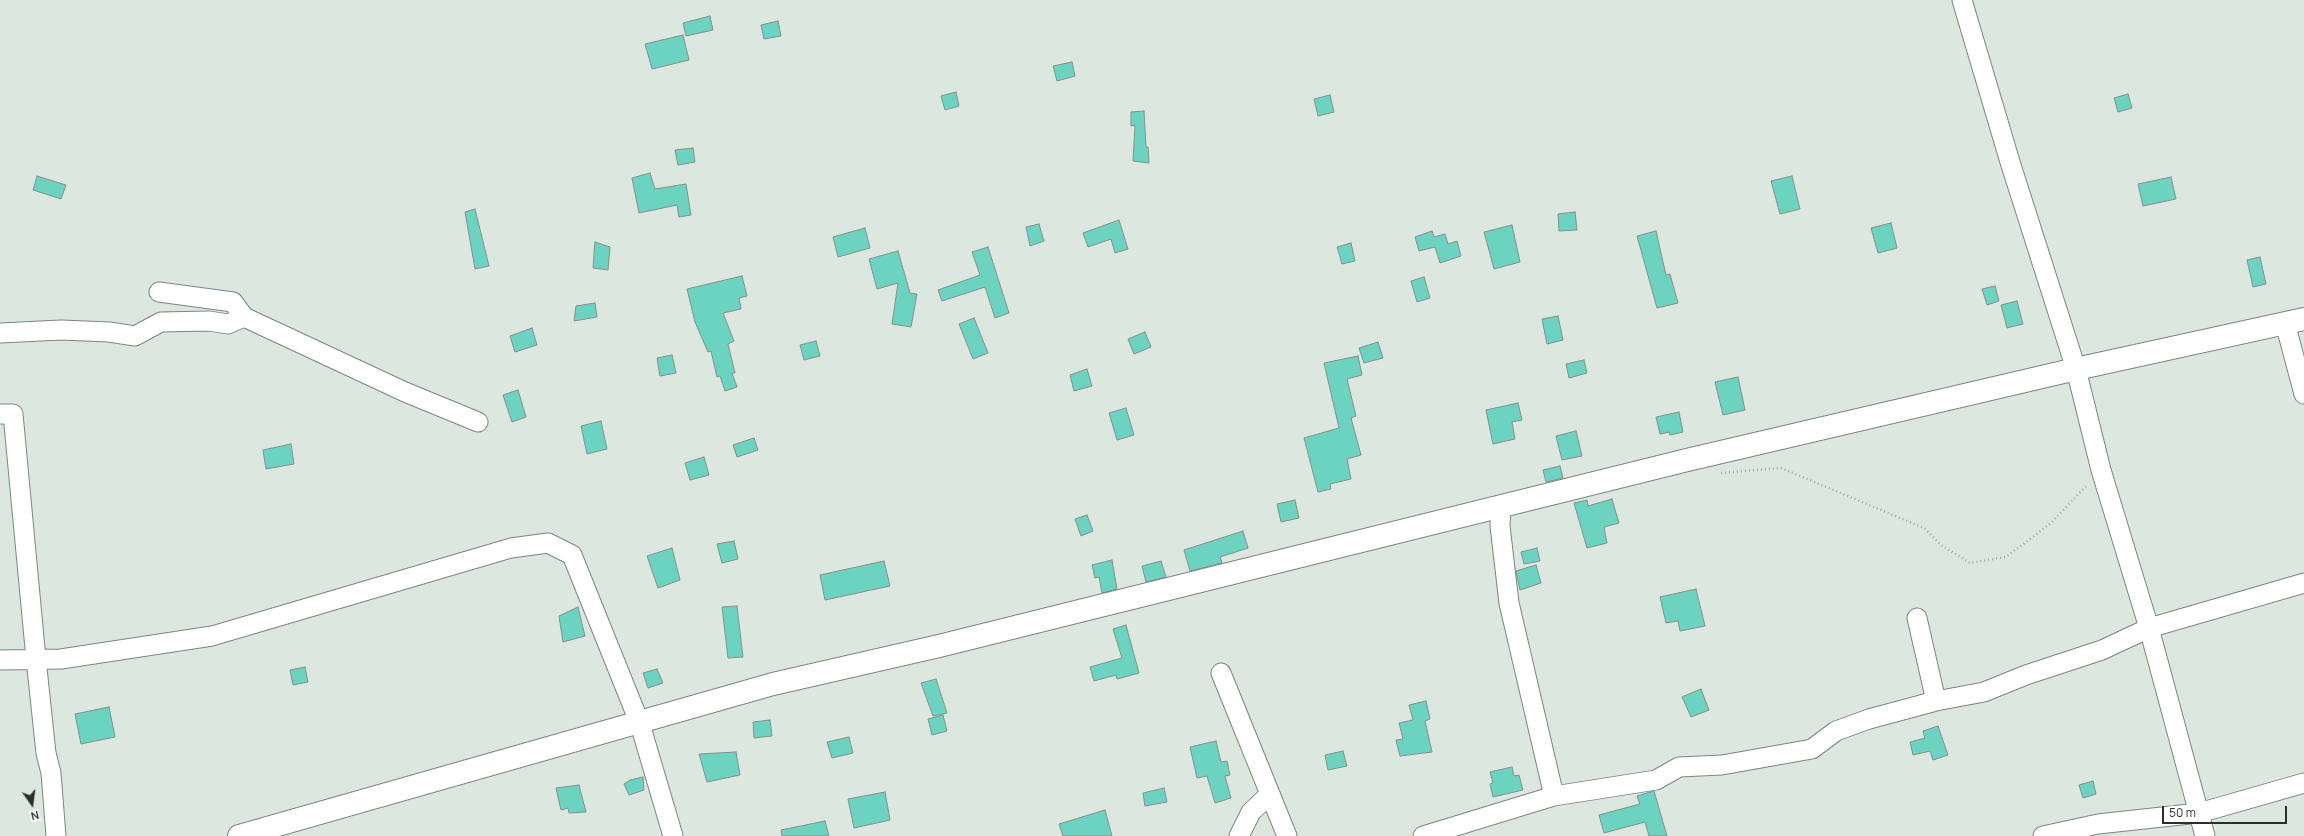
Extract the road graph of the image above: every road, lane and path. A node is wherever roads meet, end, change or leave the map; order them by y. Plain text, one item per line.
1 (1962, 0) edge
2 (159, 292) dead end
3 (244, 317) junction
4 (2294, 321) edge
5 (0, 333) edge
6 (2076, 369) junction
7 (2304, 394) edge
8 (0, 414) edge
9 (478, 422) dead end
10 (2101, 470) junction
11 (1713, 472) dead end
12 (1501, 506) junction
13 (2304, 583) edge
14 (1917, 618) dead end
15 (2149, 628) junction
16 (36, 659) junction
17 (0, 660) edge
18 (1221, 673) dead end
19 (1936, 701) junction
20 (640, 724) junction
21 (2304, 783) edge
22 (1270, 794) junction
23 (1554, 796) junction
24 (2199, 813) junction
25 (56, 836) edge
26 (239, 836) edge
27 (673, 836) edge
28 (1239, 836) edge
29 (1287, 836) edge
30 (1423, 836) edge
31 (2043, 836) edge
32 (2205, 836) edge

1 - 6 street
2 - 3 street
3 - 5 street
3 - 9 street
4 - 6 street
4 - 7 street
6 - 10 street
6 - 12 street
8 - 16 street
10 - 11 path
10 - 15 street
12 - 20 street
12 - 23 street
13 - 15 street
14 - 19 street
15 - 19 street
15 - 24 street
16 - 17 street
16 - 20 street
16 - 25 street
18 - 22 street
19 - 23 street
20 - 26 street
20 - 27 street
21 - 24 street
22 - 28 street
22 - 29 street
23 - 30 street
24 - 31 street
24 - 32 street

